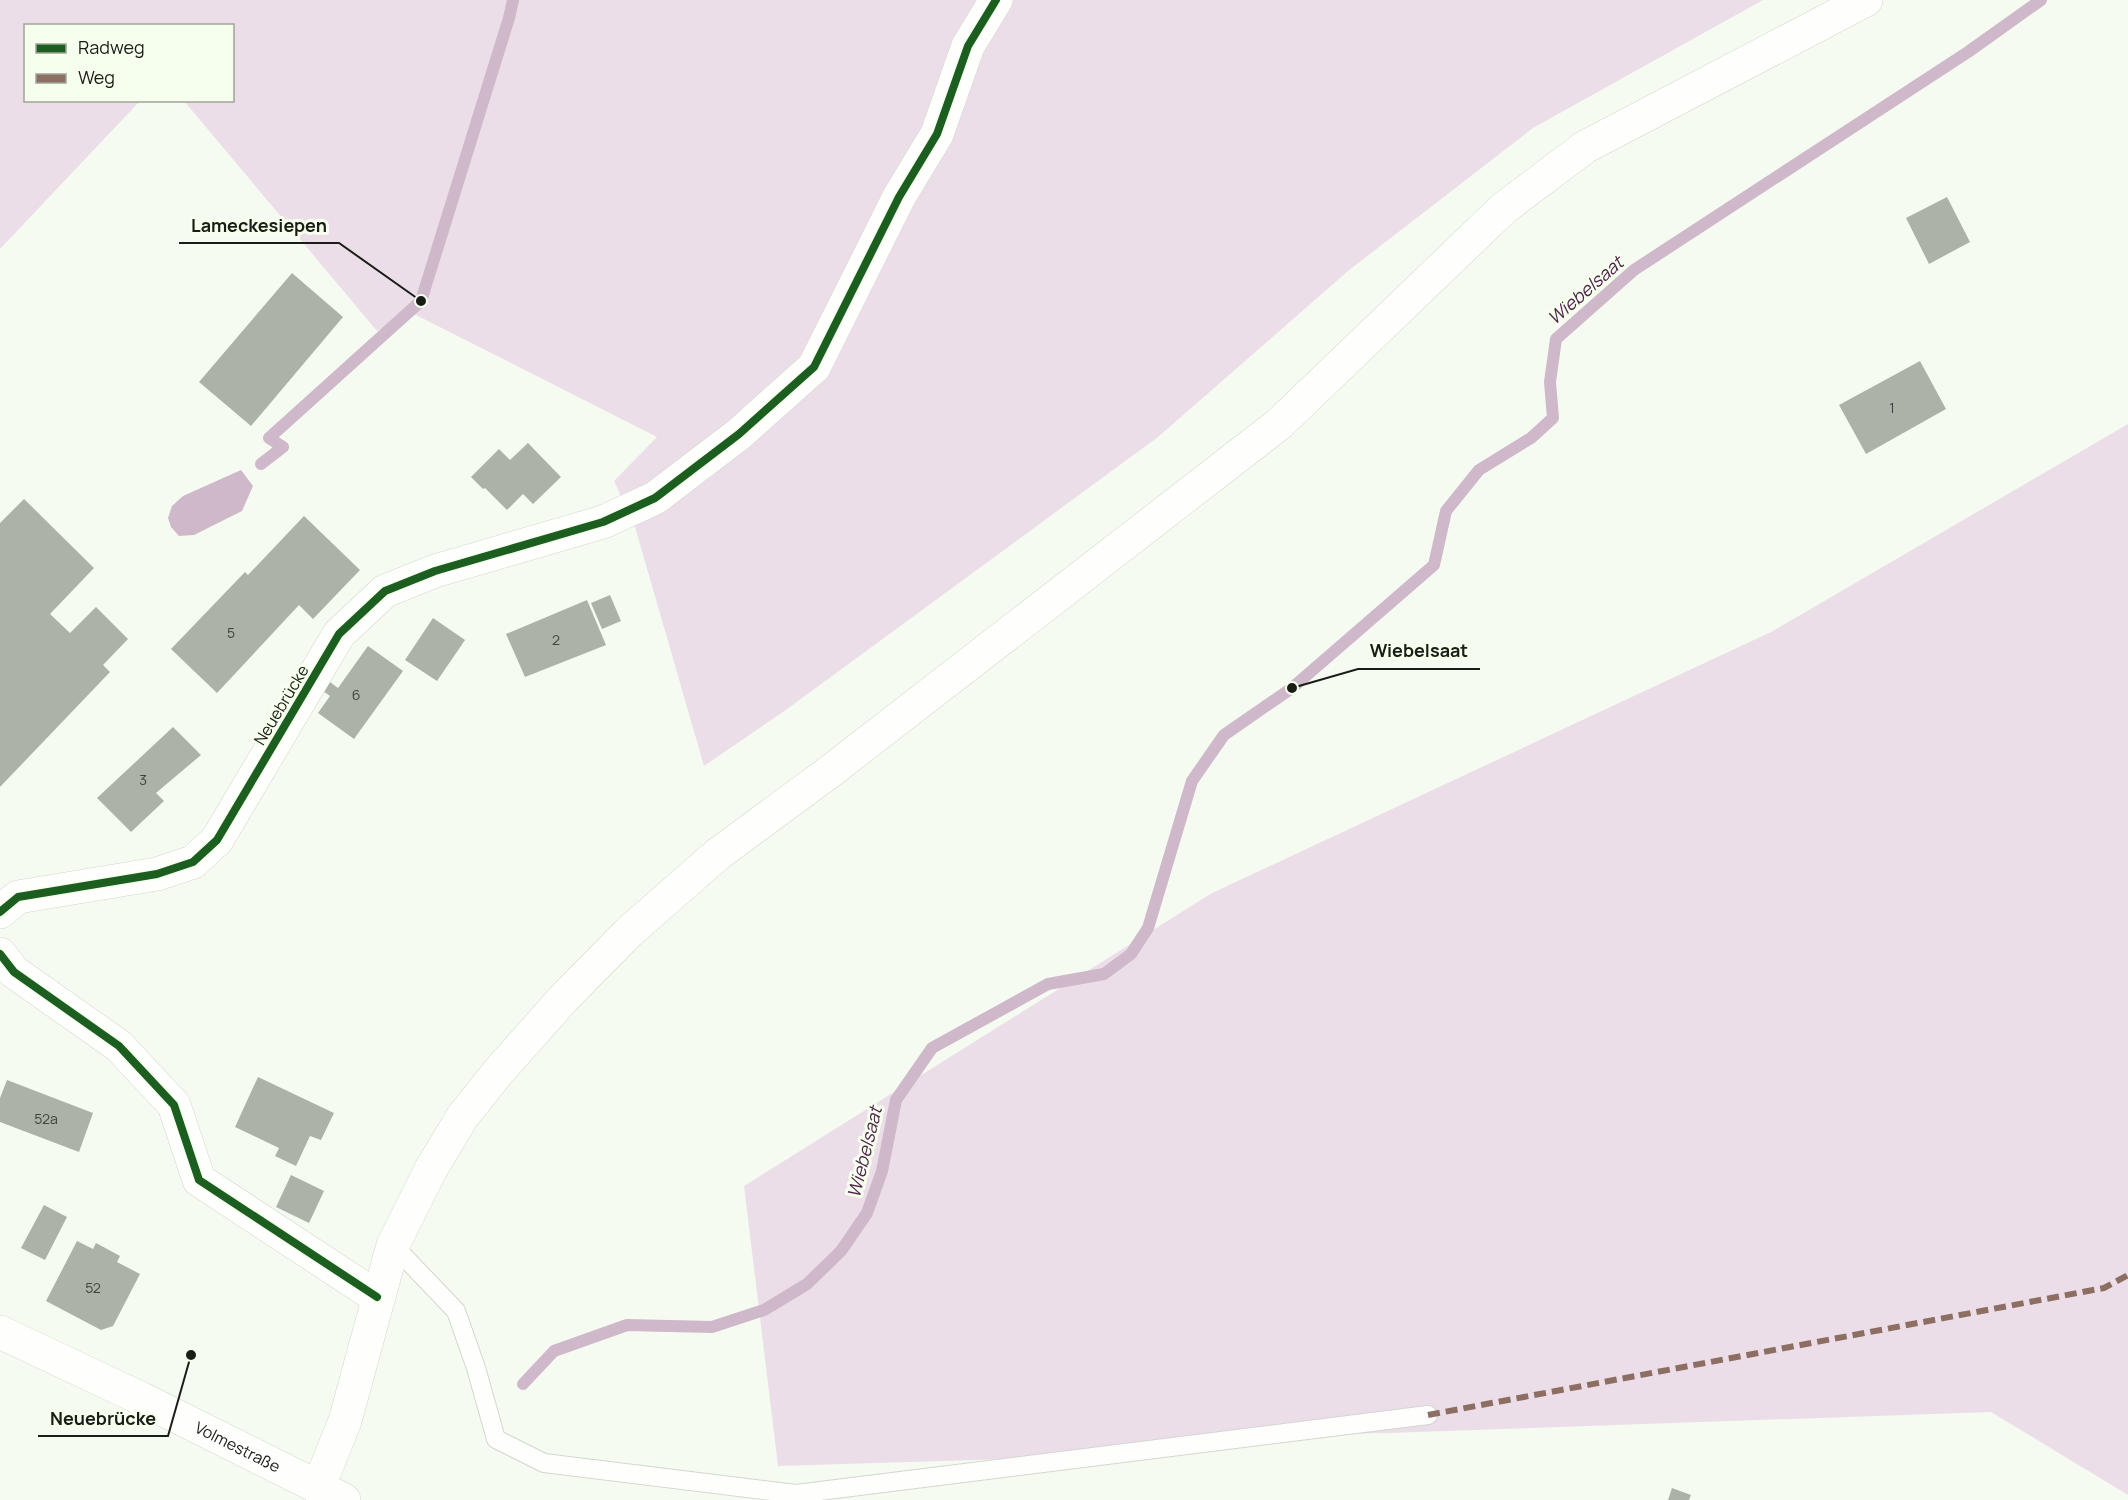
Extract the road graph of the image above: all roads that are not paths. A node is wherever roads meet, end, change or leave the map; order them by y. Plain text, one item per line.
1 (996, 0) edge
2 (1866, 0) edge
3 (0, 912) edge
4 (0, 954) edge
5 (393, 1245) junction
6 (377, 1297) junction
7 (0, 1332) edge
8 (1428, 1415) dead end
9 (324, 1496) edge

1 - 3 main road, Neuebrücke
2 - 5 main road
4 - 6 main road
5 - 6 main road
5 - 8 lane
6 - 9 main road
7 - 9 main road, Volmestraße

